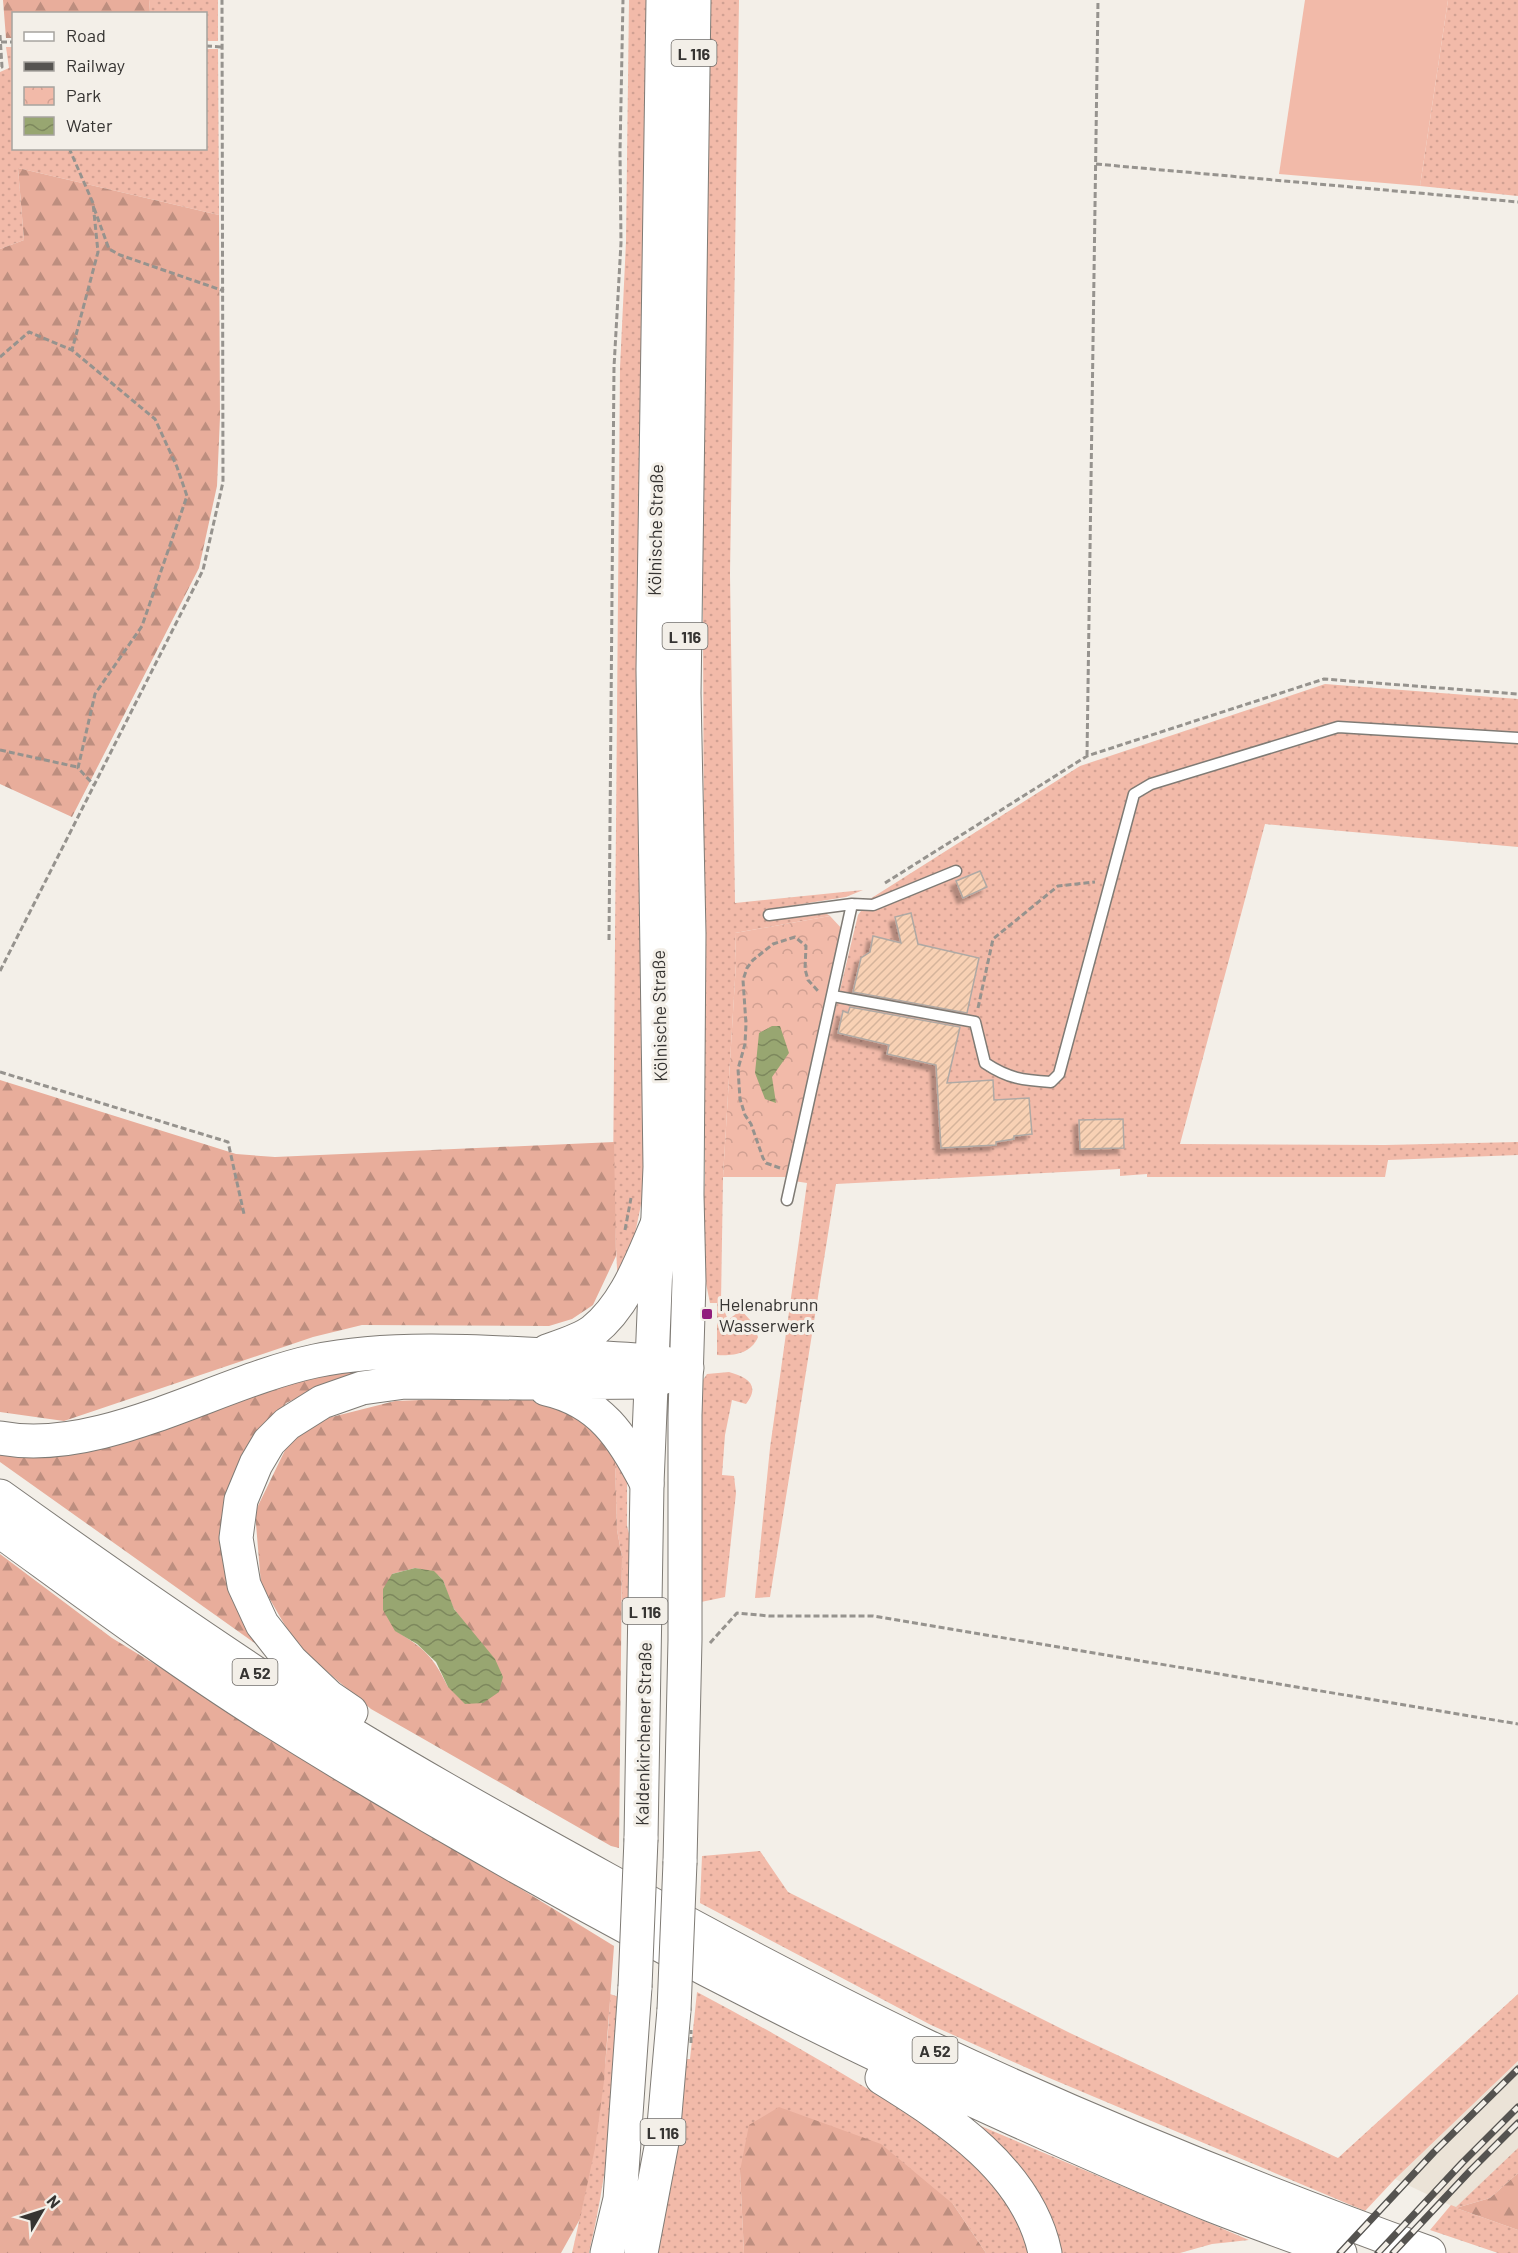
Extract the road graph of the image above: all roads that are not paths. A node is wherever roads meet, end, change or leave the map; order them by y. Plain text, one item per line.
1 (663, 0) edge
2 (694, 0) edge
3 (1518, 738) edge
4 (956, 871) dead end
5 (852, 904) junction
6 (769, 915) dead end
7 (833, 996) junction
8 (674, 1176) junction
9 (787, 1200) dead end
10 (659, 1220) junction
11 (687, 1368) junction
12 (525, 1369) junction
13 (652, 1372) junction
14 (0, 1438) edge
15 (647, 1484) junction
16 (0, 1496) edge
17 (0, 1531) edge
18 (520, 1832) junction
19 (711, 1973) junction
20 (608, 2253) edge
21 (641, 2253) edge
22 (1045, 2253) edge
23 (1340, 2253) edge
24 (1429, 2253) edge

1 - 8 main road, Kölnische Straße / L 116
2 - 8 main road, Kölnische Straße / L 116
3 - 7 lane
4 - 5 lane
5 - 6 lane
5 - 7 lane
7 - 9 lane
8 - 10 main road, Kaldenkirchener Straße / L 116
8 - 11 main road, L 116
10 - 12 main road
10 - 13 main road, Kaldenkirchener Straße / L 116
11 - 13 main road
11 - 21 main road, L 116, bridge
12 - 13 main road
12 - 14 main road
12 - 15 main road
12 - 18 main road
13 - 15 main road, Kaldenkirchener Straße / L 116
15 - 20 main road, Kaldenkirchener Straße / L 116, bridge
16 - 18 main road, A 52
17 - 19 main road, A 52
18 - 24 main road, A 52
19 - 22 main road
19 - 23 main road, A 52

